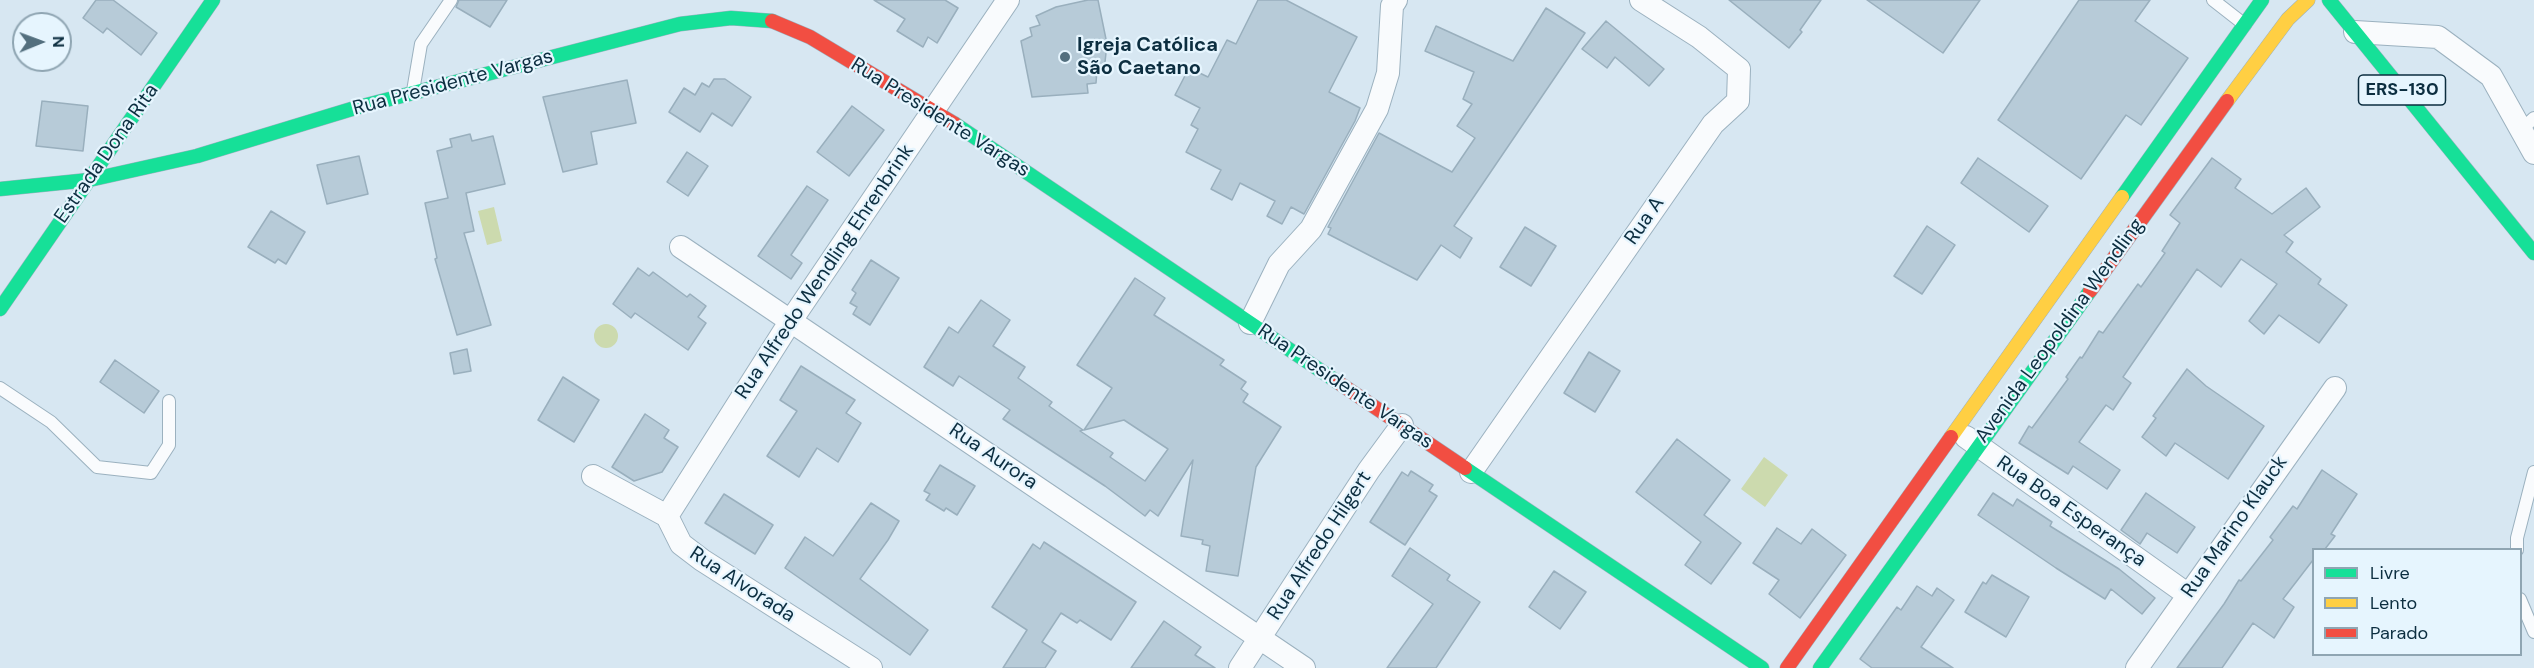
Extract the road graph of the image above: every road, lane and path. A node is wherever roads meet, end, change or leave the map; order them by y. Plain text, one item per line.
1 (213, 0) edge
2 (451, 0) edge
3 (1008, 0) edge
4 (1396, 0) edge
5 (1641, 0) edge
6 (2213, 0) edge
7 (2262, 0) edge
8 (2307, 0) edge
9 (2329, 0) edge
10 (2355, 32) junction
11 (2256, 35) junction
12 (412, 93) junction
13 (933, 110) junction
14 (2528, 124) edge
15 (2534, 153) edge
16 (89, 180) junction
17 (0, 189) edge
18 (681, 247) dead end
19 (2534, 253) edge
20 (0, 309) edge
21 (790, 322) junction
22 (1250, 323) junction
23 (0, 388) edge
24 (2335, 388) dead end
25 (170, 401) dead end
26 (1402, 426) junction
27 (1955, 430) junction
28 (1978, 445) junction
29 (1471, 472) junction
30 (2534, 472) edge
31 (593, 476) dead end
32 (667, 516) junction
33 (2517, 548) edge
34 (2187, 594) junction
35 (2522, 604) edge
36 (2534, 632) edge
37 (1259, 639) junction
38 (871, 668) edge
39 (1240, 668) edge
40 (1304, 668) edge
41 (1762, 668) edge
42 (1787, 668) edge
43 (1820, 668) edge
44 (2137, 668) edge

1 - 16 main road, Estrada Dona Rita
2 - 12 lane
3 - 13 street, Rua Alfredo Wendling Ehrenbrink
4 - 22 street
5 - 29 street, Rua A
6 - 11 lane
7 - 11 main road, Avenida Leopoldina Wendling
8 - 11 main road, Avenida Leopoldina Wendling
9 - 10 main road, ERS-130
10 - 14 street
10 - 19 main road, ERS-130
11 - 27 main road, Avenida Leopoldina Wendling
11 - 28 main road, Avenida Leopoldina Wendling
12 - 13 main road, Rua Presidente Vargas
12 - 16 main road, Rua Presidente Vargas
13 - 21 street, Rua Alfredo Wendling Ehrenbrink
13 - 22 main road, Rua Presidente Vargas
14 - 15 street
16 - 17 main road, Rua Presidente Vargas
16 - 20 main road, Estrada Dona Rita
18 - 21 street, Rua Aurora
21 - 32 street, Rua Alfredo Wendling Ehrenbrink
21 - 37 street, Rua Aurora
22 - 26 main road, Rua Presidente Vargas
23 - 25 lane
24 - 34 street, Rua Marino Klauck
26 - 29 main road, Rua Presidente Vargas
26 - 37 street, Rua Alfredo Hilgert
27 - 28 street, Rua Boa Esperança
27 - 42 main road, Avenida Leopoldina Wendling
28 - 34 street, Rua Boa Esperança
28 - 43 main road, Avenida Leopoldina Wendling
29 - 41 main road, Rua Presidente Vargas
30 - 33 lane
31 - 32 street
32 - 38 street, Rua Alvorada
34 - 44 street, Rua Marino Klauck
35 - 36 lane
37 - 39 street, Rua Alfredo Hilgert
37 - 40 street, Rua Aurora

